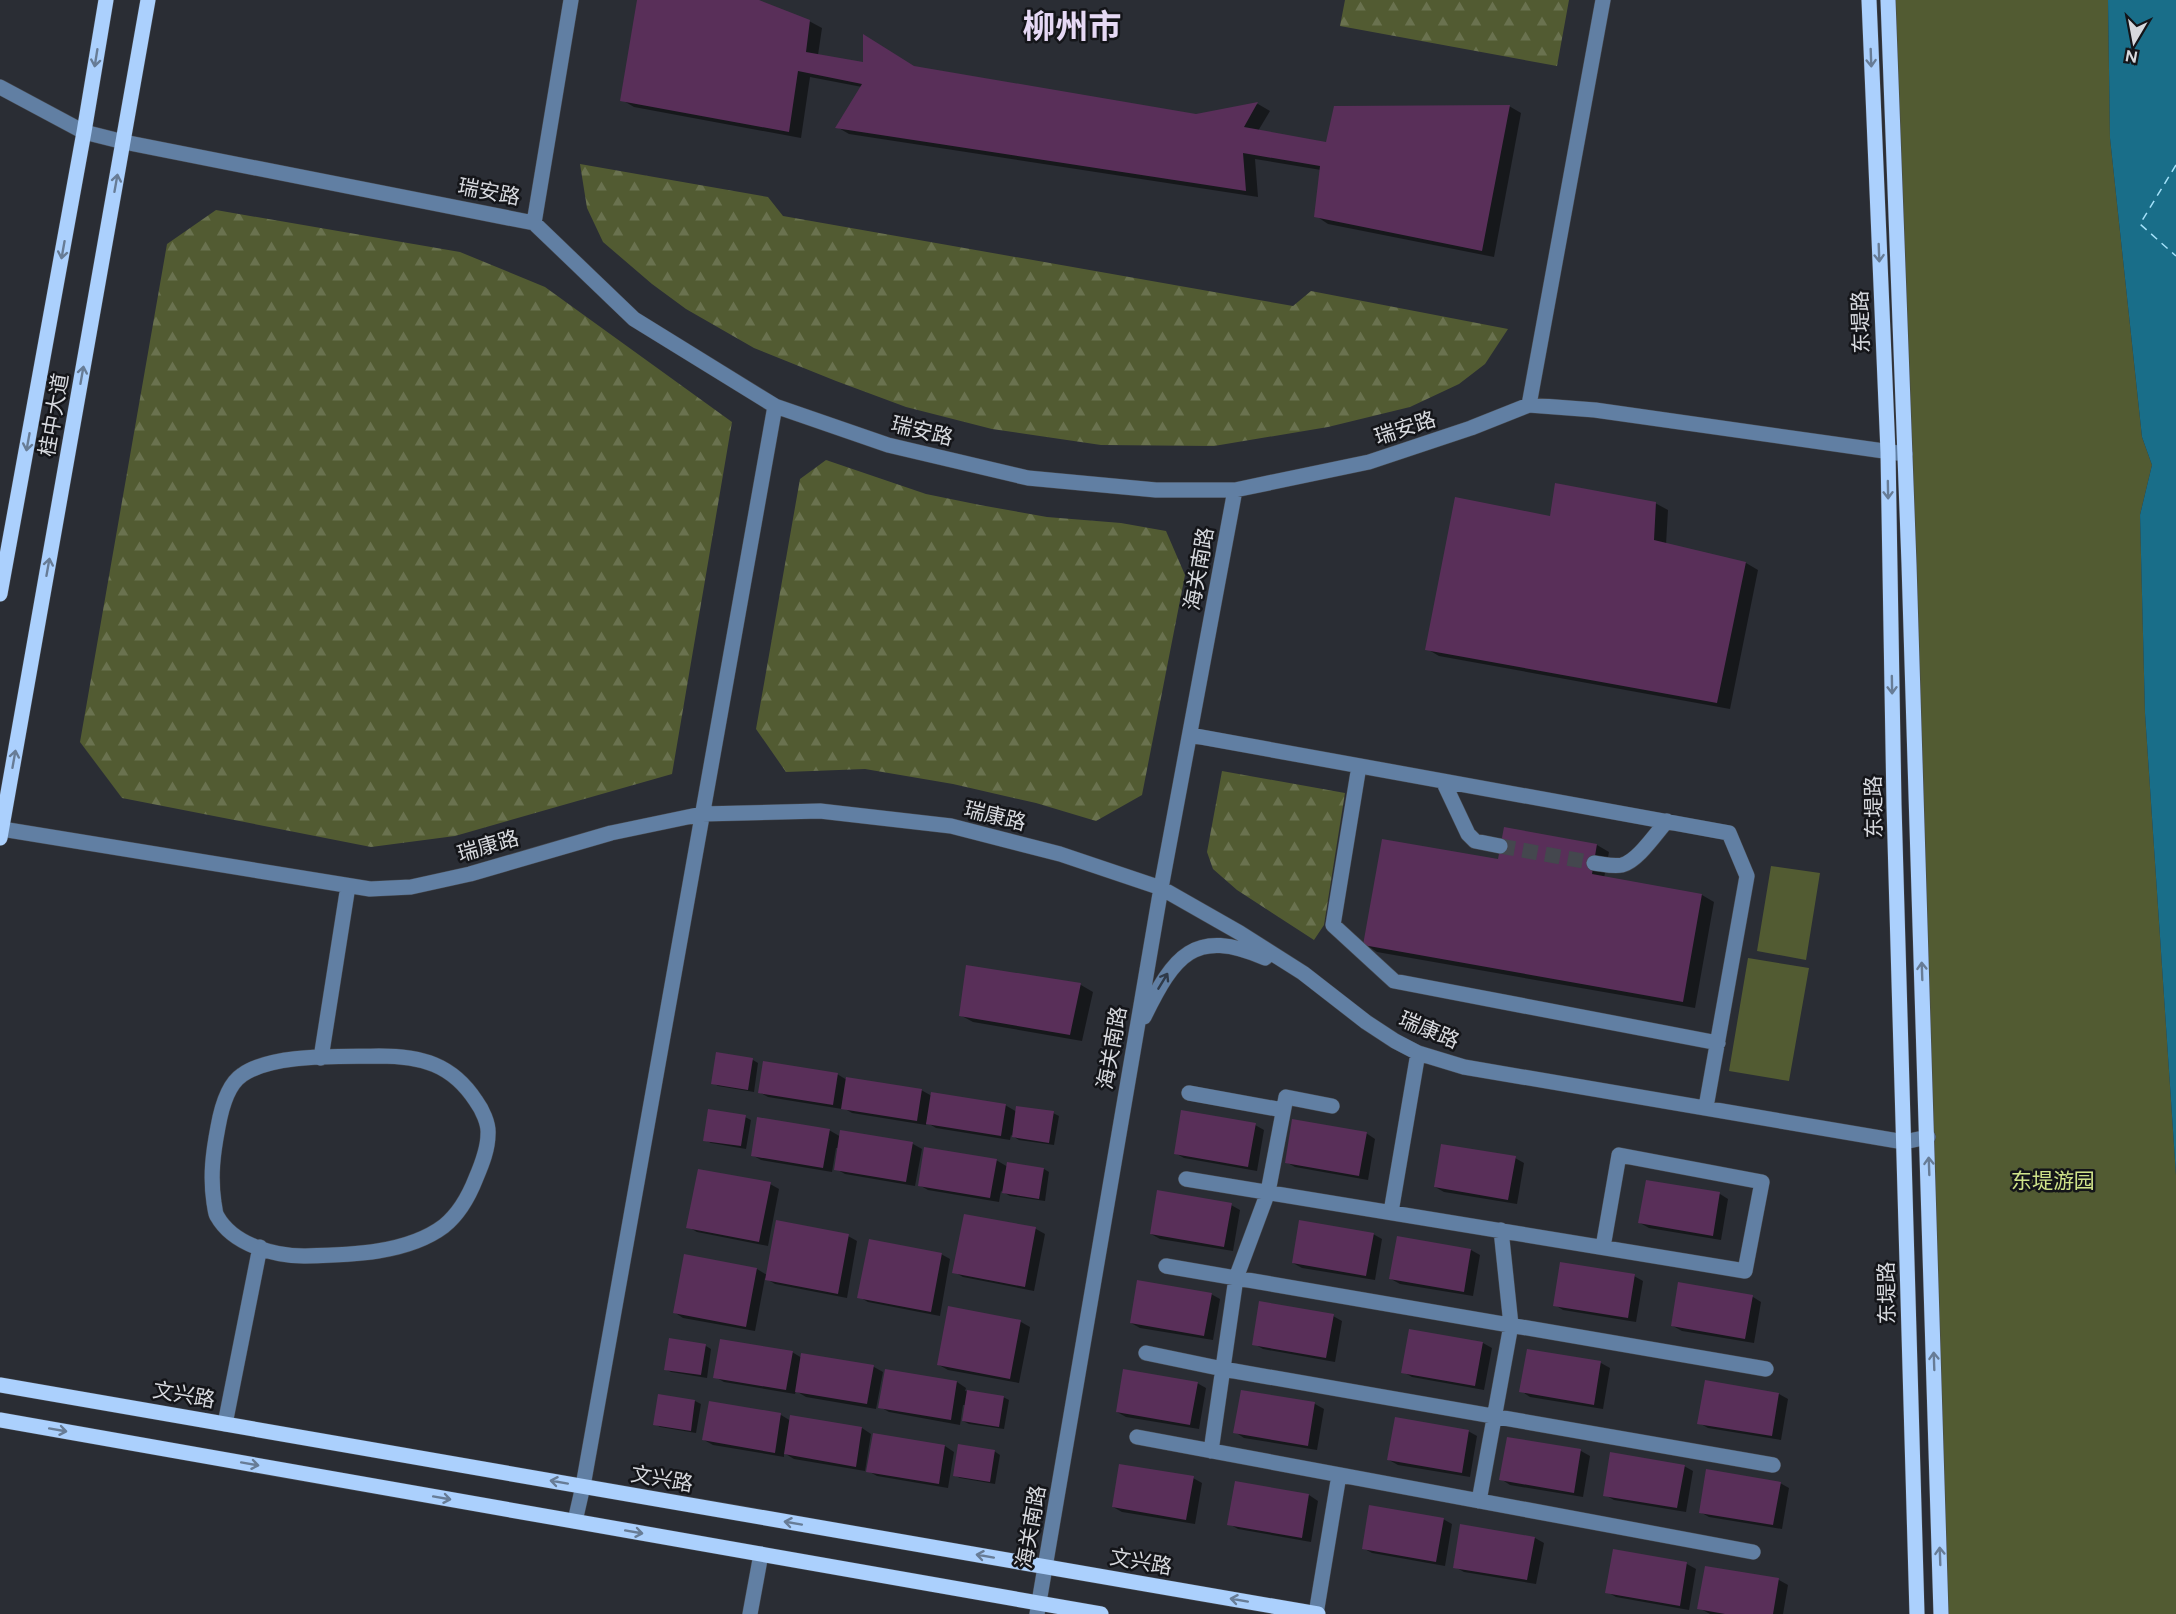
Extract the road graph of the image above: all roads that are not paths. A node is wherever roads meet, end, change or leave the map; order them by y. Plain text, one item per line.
1 (106, 0) edge
2 (148, 0) edge
3 (571, 0) edge
4 (1603, 0) edge
5 (1869, 0) edge
6 (1888, 0) edge
7 (0, 87) edge
8 (84, 132) junction
9 (124, 142) junction
10 (534, 223) junction
11 (1529, 405) junction
12 (775, 406) junction
13 (1888, 452) junction
14 (1905, 454) junction
15 (1235, 490) junction
16 (0, 594) edge
17 (1190, 735) junction
18 (1359, 766) junction
19 (1443, 781) junction
20 (702, 814) junction
21 (1667, 821) junction
22 (1, 833) edge
23 (1500, 846) tunnel mouth
24 (1594, 863) tunnel mouth
25 (348, 886) junction
26 (1161, 888) junction
27 (1303, 973) junction
28 (1136, 1033) junction
29 (1718, 1043) junction
30 (1418, 1053) junction
31 (321, 1058) junction
32 (1189, 1093) dead end
33 (1332, 1106) dead end
34 (1706, 1107) junction
35 (1283, 1110) junction
36 (1928, 1137) junction
37 (1904, 1142) junction
38 (1186, 1179) dead end
39 (1268, 1192) junction
40 (1391, 1212) junction
41 (1501, 1230) junction
42 (260, 1247) junction
43 (1603, 1247) junction
44 (1166, 1266) dead end
45 (1236, 1278) junction
46 (1511, 1325) junction
47 (1146, 1353) dead end
48 (1222, 1369) junction
49 (1766, 1369) dead end
50 (0, 1385) edge
51 (1495, 1416) junction
52 (0, 1420) edge
53 (225, 1424) junction
54 (1137, 1437) dead end
55 (1211, 1451) junction
56 (1773, 1465) dead end
57 (1340, 1475) junction
58 (583, 1486) junction
59 (1479, 1501) junction
60 (575, 1521) junction
61 (1753, 1552) dead end
62 (761, 1554) junction
63 (1045, 1567) junction
64 (1038, 1608) edge
65 (750, 1614) edge
66 (1101, 1614) edge
67 (1317, 1614) edge
68 (1917, 1614) edge
69 (1941, 1614) edge

1 -> 8 main road, 桂中大道
2 - 9 main road, 桂中大道
3 - 10 street
4 - 11 street
5 -> 13 main road, 东堤路
6 - 14 main road
7 - 8 street, 瑞安路
8 - 9 street, 瑞安路
8 -> 16 main road, 桂中大道
9 - 10 street, 瑞安路
22 -> 9 main road, 桂中大道
10 - 12 street, 瑞安路
11 - 13 street, 瑞安路
11 - 15 street, 瑞安路
12 - 15 street, 瑞安路
12 - 20 street
13 - 14 street, 瑞安路
13 -> 37 main road, 东堤路
36 -> 14 main road
15 - 17 street, 海关南路
17 - 18 street
17 - 26 street, 海关南路
18 - 19 street
18 - 29 street
19 - 21 street
19 - 23 street
20 - 25 street, 瑞康路
20 - 26 street, 瑞康路
20 - 58 street
21 - 24 street
21 - 29 street
22 - 25 street, 瑞康路
25 - 31 street
26 - 27 street, 瑞康路
26 - 28 street, 海关南路
28 -> 27 street
27 - 30 street, 瑞康路
28 - 63 street, 海关南路
29 - 34 street
30 - 34 street, 瑞康路
30 - 40 street
31 - 42 street
31 - 42 street
32 - 35 street
33 - 35 street
34 - 37 street, 瑞康路
35 - 39 street
36 - 37 street, 瑞康路
69 -> 36 main road
37 - 68 main road, 东堤路
38 - 39 street
39 - 40 street
39 - 45 street
40 - 41 street
41 - 43 street
41 - 46 street
42 - 53 street
43 - 43 street
44 - 45 street
45 - 46 street
45 - 48 street
46 - 49 street
46 - 51 street
47 - 48 street
48 - 51 street
48 - 55 street
50 - 53 main road, 文兴路
51 - 56 street
51 - 59 street
52 -> 60 main road
58 -> 53 main road, 文兴路
54 - 55 street
55 - 57 street
57 - 59 street
57 - 67 street
58 - 60 street
63 -> 58 main road, 文兴路
59 - 61 street
60 -> 62 main road
62 - 64 main road
62 - 65 street
63 - 64 street, 海关南路
67 -> 63 main road, 文兴路
64 - 66 main road

